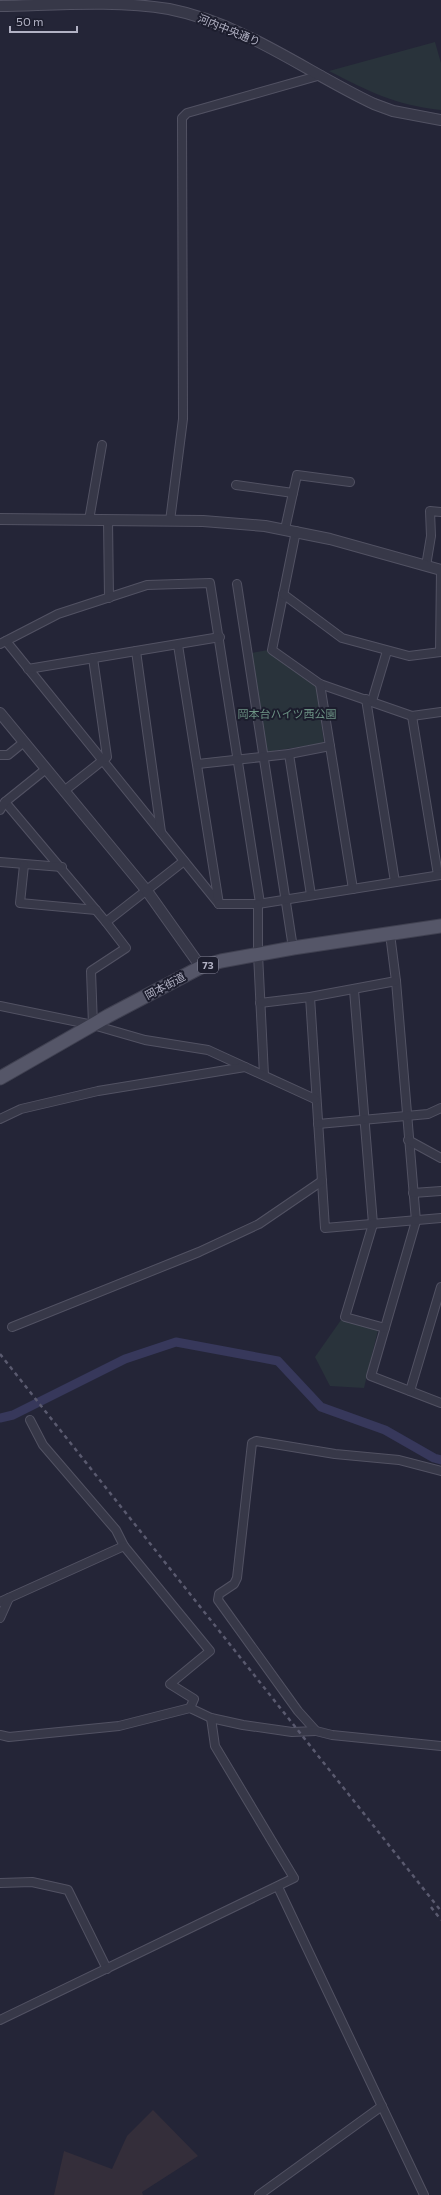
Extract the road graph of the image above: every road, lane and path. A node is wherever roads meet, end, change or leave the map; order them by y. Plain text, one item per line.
1 (0, 6) edge
2 (321, 75) junction
3 (441, 120) edge
4 (102, 445) dead end
5 (350, 482) dead end
6 (236, 485) dead end
7 (293, 493) junction
8 (441, 512) edge
9 (0, 519) edge
10 (89, 520) junction
11 (108, 520) junction
12 (170, 521) junction
13 (290, 530) junction
14 (426, 566) junction
15 (441, 570) edge
16 (237, 584) dead end
17 (283, 594) junction
18 (109, 598) junction
19 (220, 637) junction
20 (3, 642) edge
21 (178, 645) junction
22 (136, 651) junction
23 (387, 651) junction
24 (440, 652) edge
25 (93, 658) junction
26 (28, 669) junction
27 (320, 684) junction
28 (369, 700) junction
29 (441, 712) edge
30 (0, 713) edge
31 (412, 716) junction
32 (24, 742) junction
33 (330, 746) junction
34 (289, 754) junction
35 (0, 755) edge
36 (265, 756) junction
37 (238, 759) junction
38 (104, 761) junction
39 (198, 764) junction
40 (46, 769) junction
41 (64, 791) junction
42 (5, 802) junction
43 (0, 810) edge
44 (161, 832) junction
45 (184, 861) junction
46 (0, 862) edge
47 (24, 865) junction
48 (62, 867) junction
49 (440, 875) edge
50 (395, 882) junction
51 (353, 889) junction
52 (147, 891) junction
53 (311, 895) junction
54 (285, 899) junction
55 (259, 903) junction
56 (219, 904) junction
57 (96, 910) junction
58 (106, 922) junction
59 (441, 926) edge
60 (390, 934) junction
61 (293, 948) junction
62 (258, 954) junction
63 (201, 967) junction
64 (396, 982) junction
65 (354, 990) junction
66 (310, 997) junction
67 (260, 1003) junction
68 (0, 1006) edge
69 (93, 1024) junction
70 (245, 1067) junction
71 (264, 1075) junction
72 (0, 1078) edge
73 (315, 1099) junction
74 (441, 1108) edge
75 (406, 1115) junction
76 (0, 1119) edge
77 (365, 1119) junction
78 (318, 1124) junction
79 (408, 1140) junction
80 (441, 1158) edge
81 (322, 1181) junction
82 (441, 1190) edge
83 (413, 1193) junction
84 (441, 1218) edge
85 (416, 1221) junction
86 (373, 1224) junction
87 (441, 1287) edge
88 (12, 1327) dead end
89 (385, 1328) junction
90 (410, 1391) junction
91 (441, 1403) edge
92 (30, 1420) dead end
93 (441, 1471) edge
94 (124, 1546) junction
95 (9, 1598) junction
96 (0, 1602) edge
97 (0, 1618) edge
98 (190, 1708) junction
99 (211, 1718) junction
100 (316, 1731) junction
101 (0, 1735) edge
102 (441, 1746) edge
103 (0, 1883) edge
104 (278, 1887) junction
105 (107, 1969) junction
106 (0, 2020) edge
107 (382, 2106) junction
108 (259, 2195) edge
109 (424, 2195) edge

1 - 2 street, 河内中央通り
2 - 3 street, 河内中央通り
2 - 12 street
4 - 10 street
5 - 7 street
6 - 7 street
7 - 13 street
8 - 14 street
9 - 10 street
10 - 11 street
11 - 12 street
11 - 18 street
12 - 13 street
13 - 14 street
13 - 17 street
14 - 15 street
15 - 24 street
16 - 36 street
17 - 23 street
17 - 27 street
18 - 19 street
18 - 20 street
19 - 21 street
19 - 37 street
20 - 26 street
21 - 22 street
21 - 39 street
22 - 25 street
22 - 44 street
23 - 24 street
23 - 28 street
25 - 26 street
25 - 38 street
26 - 38 street
27 - 28 street
27 - 33 street
28 - 31 street
28 - 50 street
29 - 31 street
30 - 32 street
31 - 49 street
32 - 35 street
32 - 40 street
33 - 34 street
33 - 51 street
34 - 36 street
34 - 53 street
36 - 37 street
36 - 54 street
37 - 39 street
37 - 55 street
38 - 41 street
38 - 44 street
39 - 56 street
40 - 41 street
40 - 42 street
41 - 52 street
42 - 43 street
42 - 48 street
44 - 45 street
45 - 52 street
45 - 56 street
46 - 47 street
47 - 48 street
47 - 57 street
48 - 57 street
49 - 50 street
50 - 51 street
51 - 53 street
52 - 58 street
52 - 63 street
53 - 54 street
54 - 55 street
54 - 61 street
55 - 56 street
55 - 62 street
57 - 58 street
58 - 69 street
59 - 60 main road, 岡本街道 / 73
60 - 61 main road, 岡本街道 / 73
60 - 64 street
61 - 62 main road, 岡本街道 / 73
62 - 63 main road, 岡本街道 / 73
62 - 67 street
63 - 69 main road, 岡本街道 / 73
64 - 65 street
64 - 75 street
65 - 66 street
65 - 77 street
66 - 67 street
66 - 73 street
67 - 71 street
68 - 69 street
69 - 70 street
69 - 72 main road, 岡本街道 / 73
70 - 71 street
70 - 76 street
71 - 73 street
73 - 78 street
74 - 75 street
75 - 77 street
75 - 79 street
77 - 78 street
77 - 86 street
78 - 81 street
79 - 80 street
79 - 83 street
81 - 86 street
81 - 88 street
82 - 83 street
83 - 85 street
84 - 85 street
85 - 86 street
85 - 89 street
86 - 89 street
87 - 90 street
89 - 90 street
90 - 91 street
92 - 94 street
93 - 100 street
94 - 95 street
94 - 98 street
95 - 96 street
95 - 97 street
98 - 99 street
98 - 101 street
99 - 100 street
99 - 104 street
100 - 102 street
103 - 105 street
104 - 105 street
104 - 107 street
105 - 106 street
107 - 108 street
107 - 109 street

